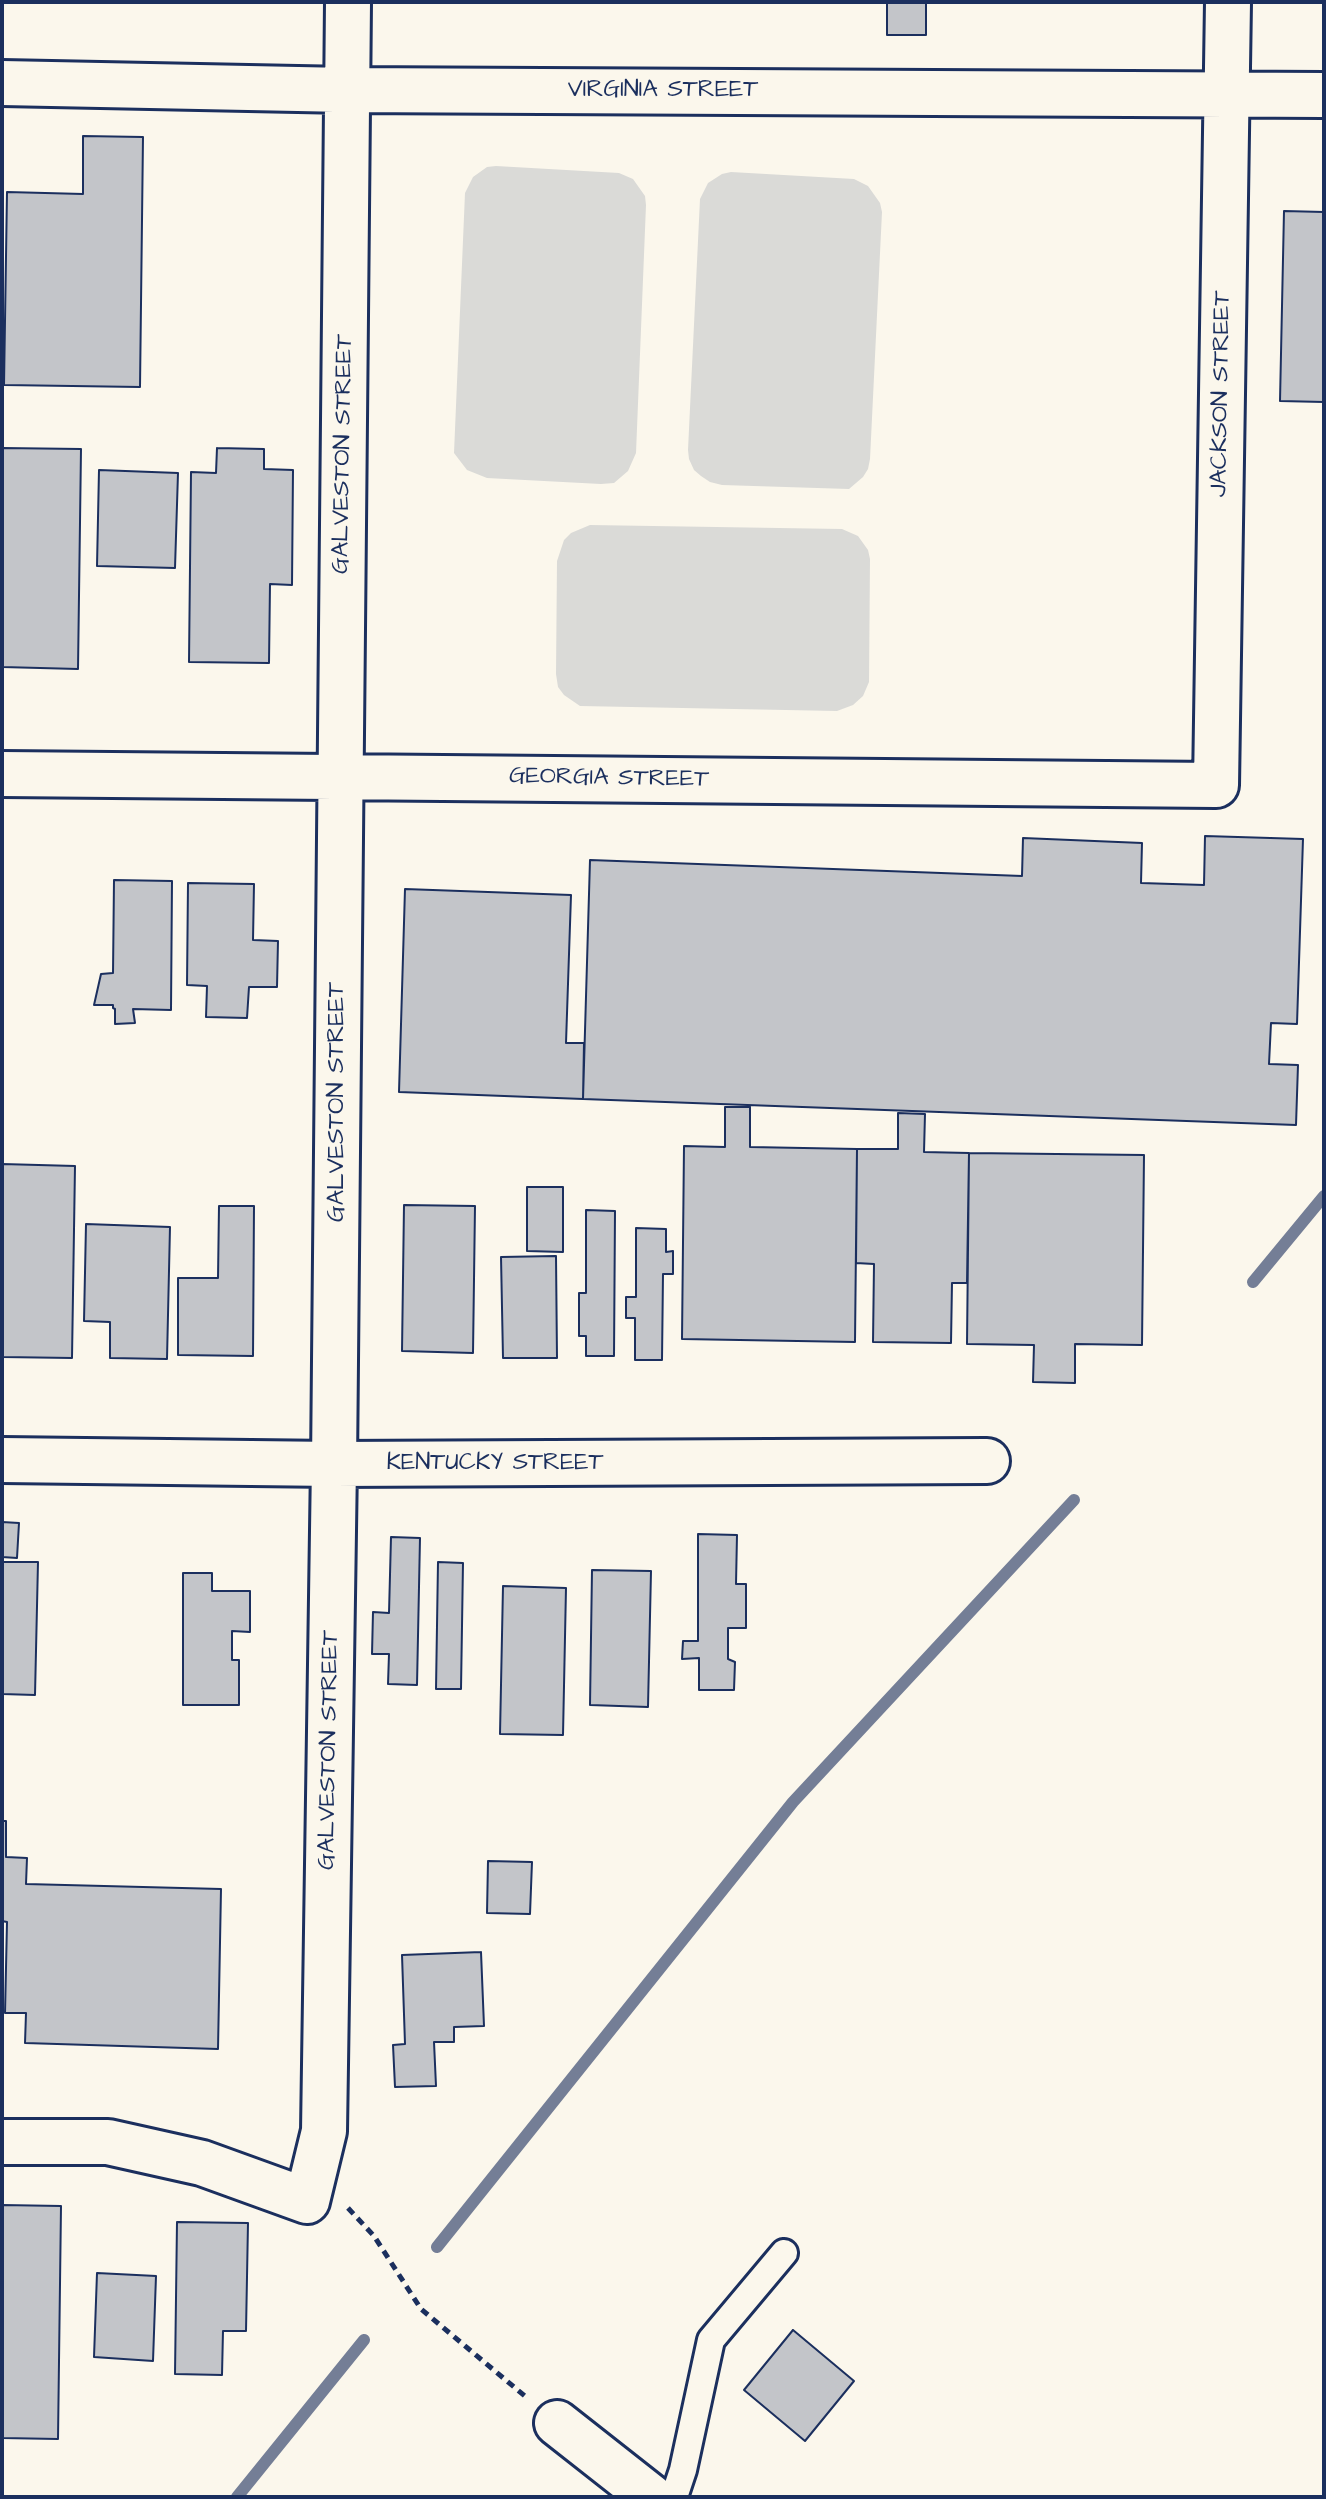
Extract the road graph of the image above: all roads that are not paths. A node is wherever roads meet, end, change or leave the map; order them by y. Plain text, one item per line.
1 (348, 2) edge
2 (1228, 2) edge
3 (2, 83) edge
4 (347, 90) junction
5 (1227, 93) junction
6 (1324, 95) edge
7 (2, 774) edge
8 (340, 776) junction
9 (1216, 785) joint
10 (2, 1460) edge
11 (987, 1461) dead end
12 (334, 1464) junction
13 (2, 2142) edge
14 (784, 2253) dead end
15 (557, 2423) road end
16 (651, 2497) edge
17 (674, 2497) edge

1 - 4 street, GALVESTON STREET
2 - 5 street, JACKSON STREET
3 - 4 street, VIRGINIA STREET
4 - 5 street, VIRGINIA STREET
4 - 8 street, GALVESTON STREET
5 - 6 street, VIRGINIA STREET
5 - 9 street, JACKSON STREET
7 - 8 street, GEORGIA STREET
8 - 9 street, GEORGIA STREET
8 - 12 street, GALVESTON STREET
10 - 12 street, KENTUCKY STREET
11 - 12 street, KENTUCKY STREET
12 - 13 street, GALVESTON STREET
14 - 17 lane
15 - 16 street

